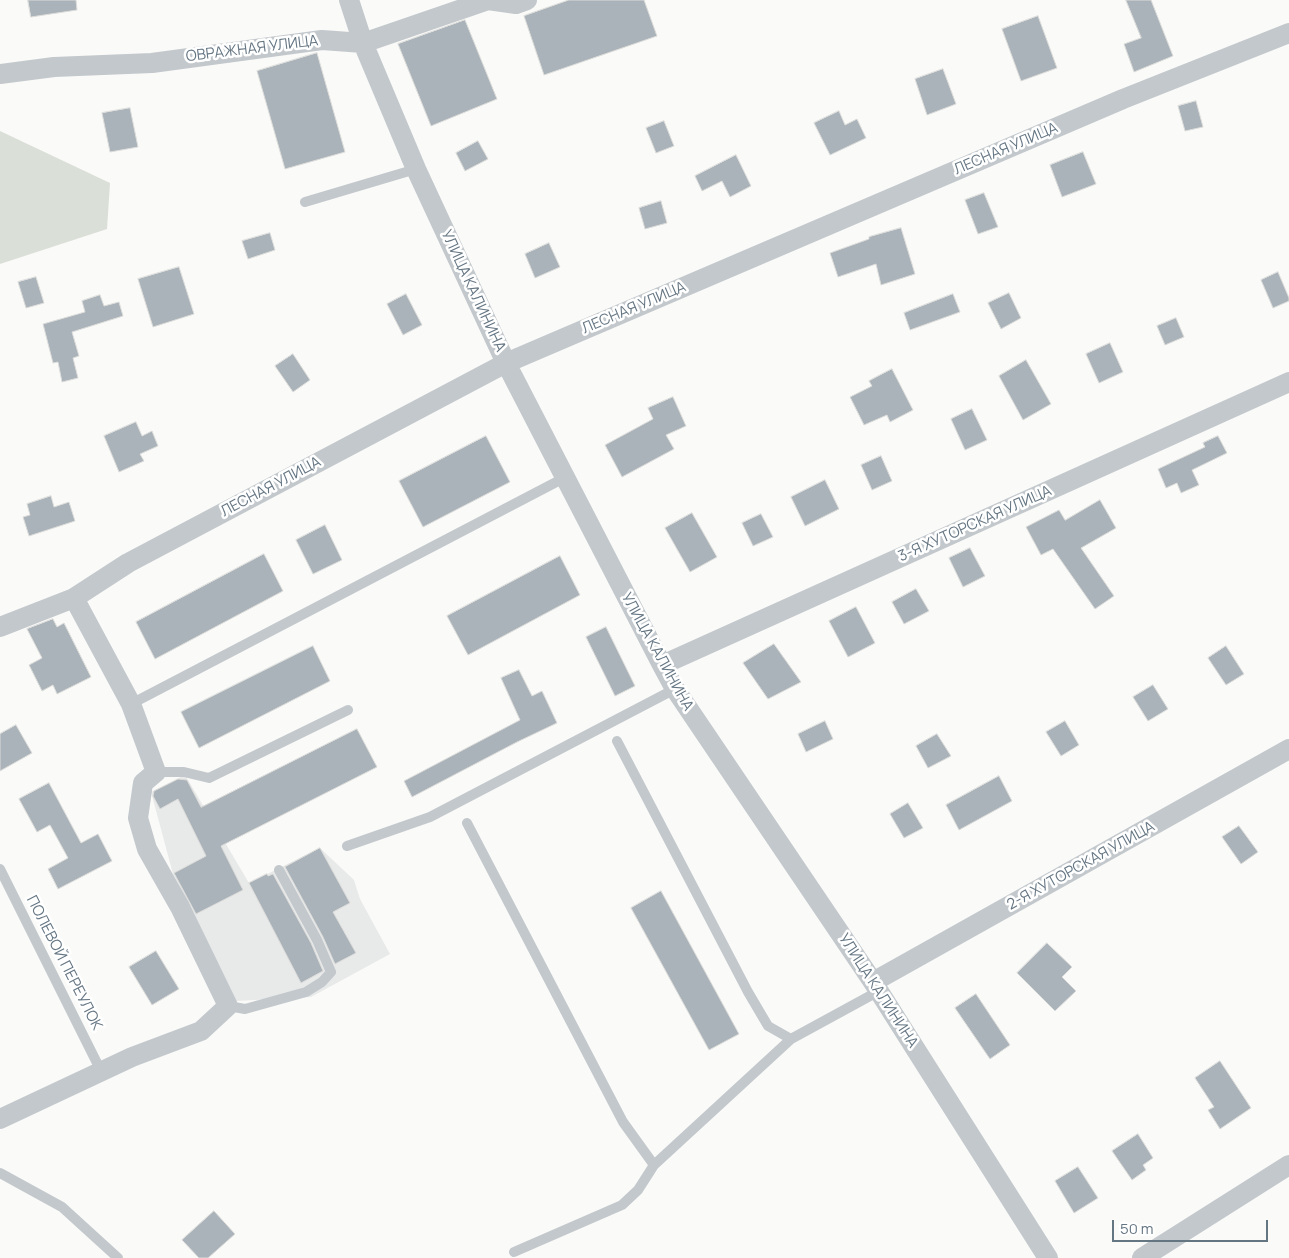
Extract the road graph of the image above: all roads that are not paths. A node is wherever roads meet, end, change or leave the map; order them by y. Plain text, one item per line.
1 (349, 0) edge
2 (527, 0) edge
3 (1289, 33) edge
4 (363, 43) junction
5 (0, 74) edge
6 (416, 169) junction
7 (304, 202) dead end
8 (506, 363) junction
9 (1289, 382) edge
10 (564, 478) junction
11 (74, 598) junction
12 (0, 627) edge
13 (662, 665) junction
14 (675, 688) junction
15 (132, 704) junction
16 (348, 710) dead end
17 (617, 741) dead end
18 (1289, 749) edge
19 (156, 772) junction
20 (467, 823) dead end
21 (347, 846) dead end
22 (0, 869) edge
23 (279, 870) dead end
24 (876, 987) junction
25 (228, 1006) junction
26 (791, 1039) junction
27 (101, 1071) junction
28 (0, 1119) edge
29 (654, 1165) junction
30 (1289, 1165) edge
31 (0, 1173) edge
32 (514, 1252) dead end
33 (118, 1258) edge
34 (1048, 1258) edge
35 (1142, 1258) edge

1 - 4 street, УЛИЦА КАЛИНИНА
2 - 4 street, ОВРАЖНАЯ УЛИЦА
3 - 8 street, ЛЕСНАЯ УЛИЦА
4 - 5 street, ОВРАЖНАЯ УЛИЦА
4 - 6 street, УЛИЦА КАЛИНИНА
6 - 7 lane
6 - 8 street, УЛИЦА КАЛИНИНА
8 - 10 street, УЛИЦА КАЛИНИНА
8 - 11 street, ЛЕСНАЯ УЛИЦА
9 - 13 street, 3-Я ХУТОРСКАЯ УЛИЦА
10 - 13 street, УЛИЦА КАЛИНИНА
10 - 15 lane
11 - 12 street, ЛЕСНАЯ УЛИЦА
11 - 15 street
13 - 14 street, УЛИЦА КАЛИНИНА
14 - 21 lane
14 - 24 street, УЛИЦА КАЛИНИНА
15 - 19 street
16 - 19 lane
17 - 26 lane
18 - 24 street, 2-Я ХУТОРСКАЯ УЛИЦА
19 - 25 street
20 - 29 lane
22 - 27 lane, ПОЛЕВОЙ ПЕРЕУЛОК
23 - 25 lane
24 - 26 lane
24 - 34 street, УЛИЦА КАЛИНИНА
25 - 27 street
26 - 29 lane
27 - 28 street
29 - 32 lane
30 - 35 street
31 - 33 lane

